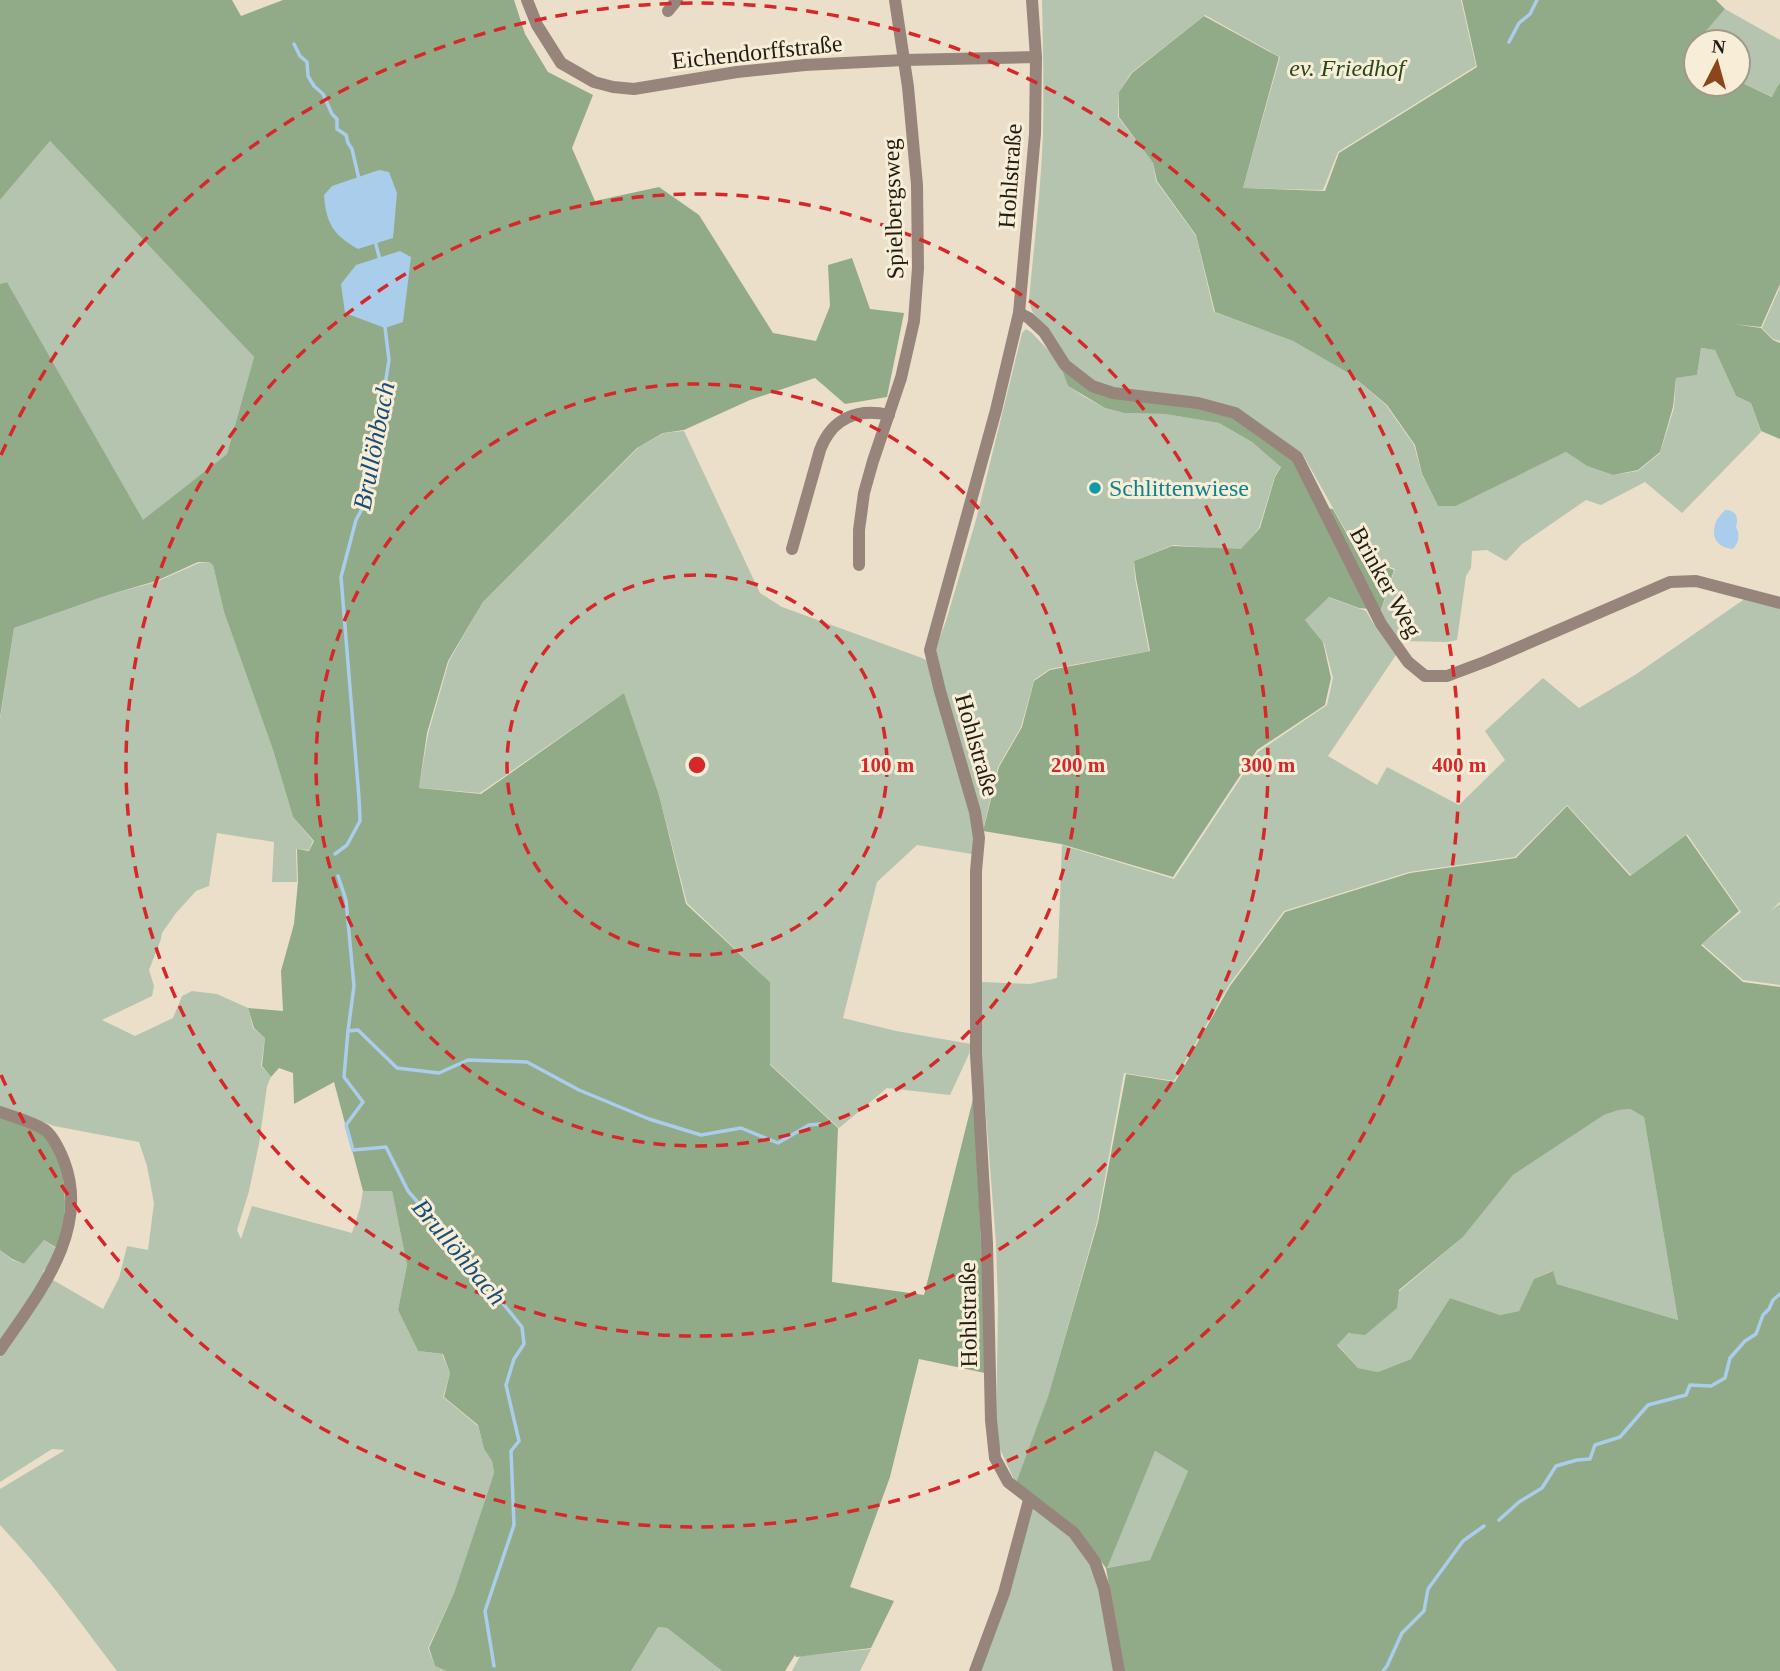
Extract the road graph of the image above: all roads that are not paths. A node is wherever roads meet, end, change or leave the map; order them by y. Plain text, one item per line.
1 (527, 0) edge
2 (677, 0) edge
3 (895, 0) edge
4 (1032, 0) edge
5 (668, 11) dead end
6 (1035, 57) junction
7 (904, 60) junction
8 (1019, 313) junction
9 (889, 415) junction
10 (792, 549) dead end
11 (859, 565) dead end
12 (1780, 603) edge
13 (0, 1112) edge
14 (0, 1350) edge
15 (1029, 1500) junction
16 (975, 1671) edge
17 (1119, 1671) edge

1 - 7 street, Eichendorffstraße
2 - 5 street
3 - 7 street, Spielbergsweg
4 - 6 street, Hohlstraße
6 - 7 street, Eichendorffstraße
6 - 8 street, Hohlstraße
7 - 9 street, Spielbergsweg
8 - 12 street, Brinker Weg
8 - 15 street, Hohlstraße
9 - 10 street
9 - 11 street, Spielbergsweg
13 - 14 street
15 - 16 street
15 - 17 street, Hohlstraße

